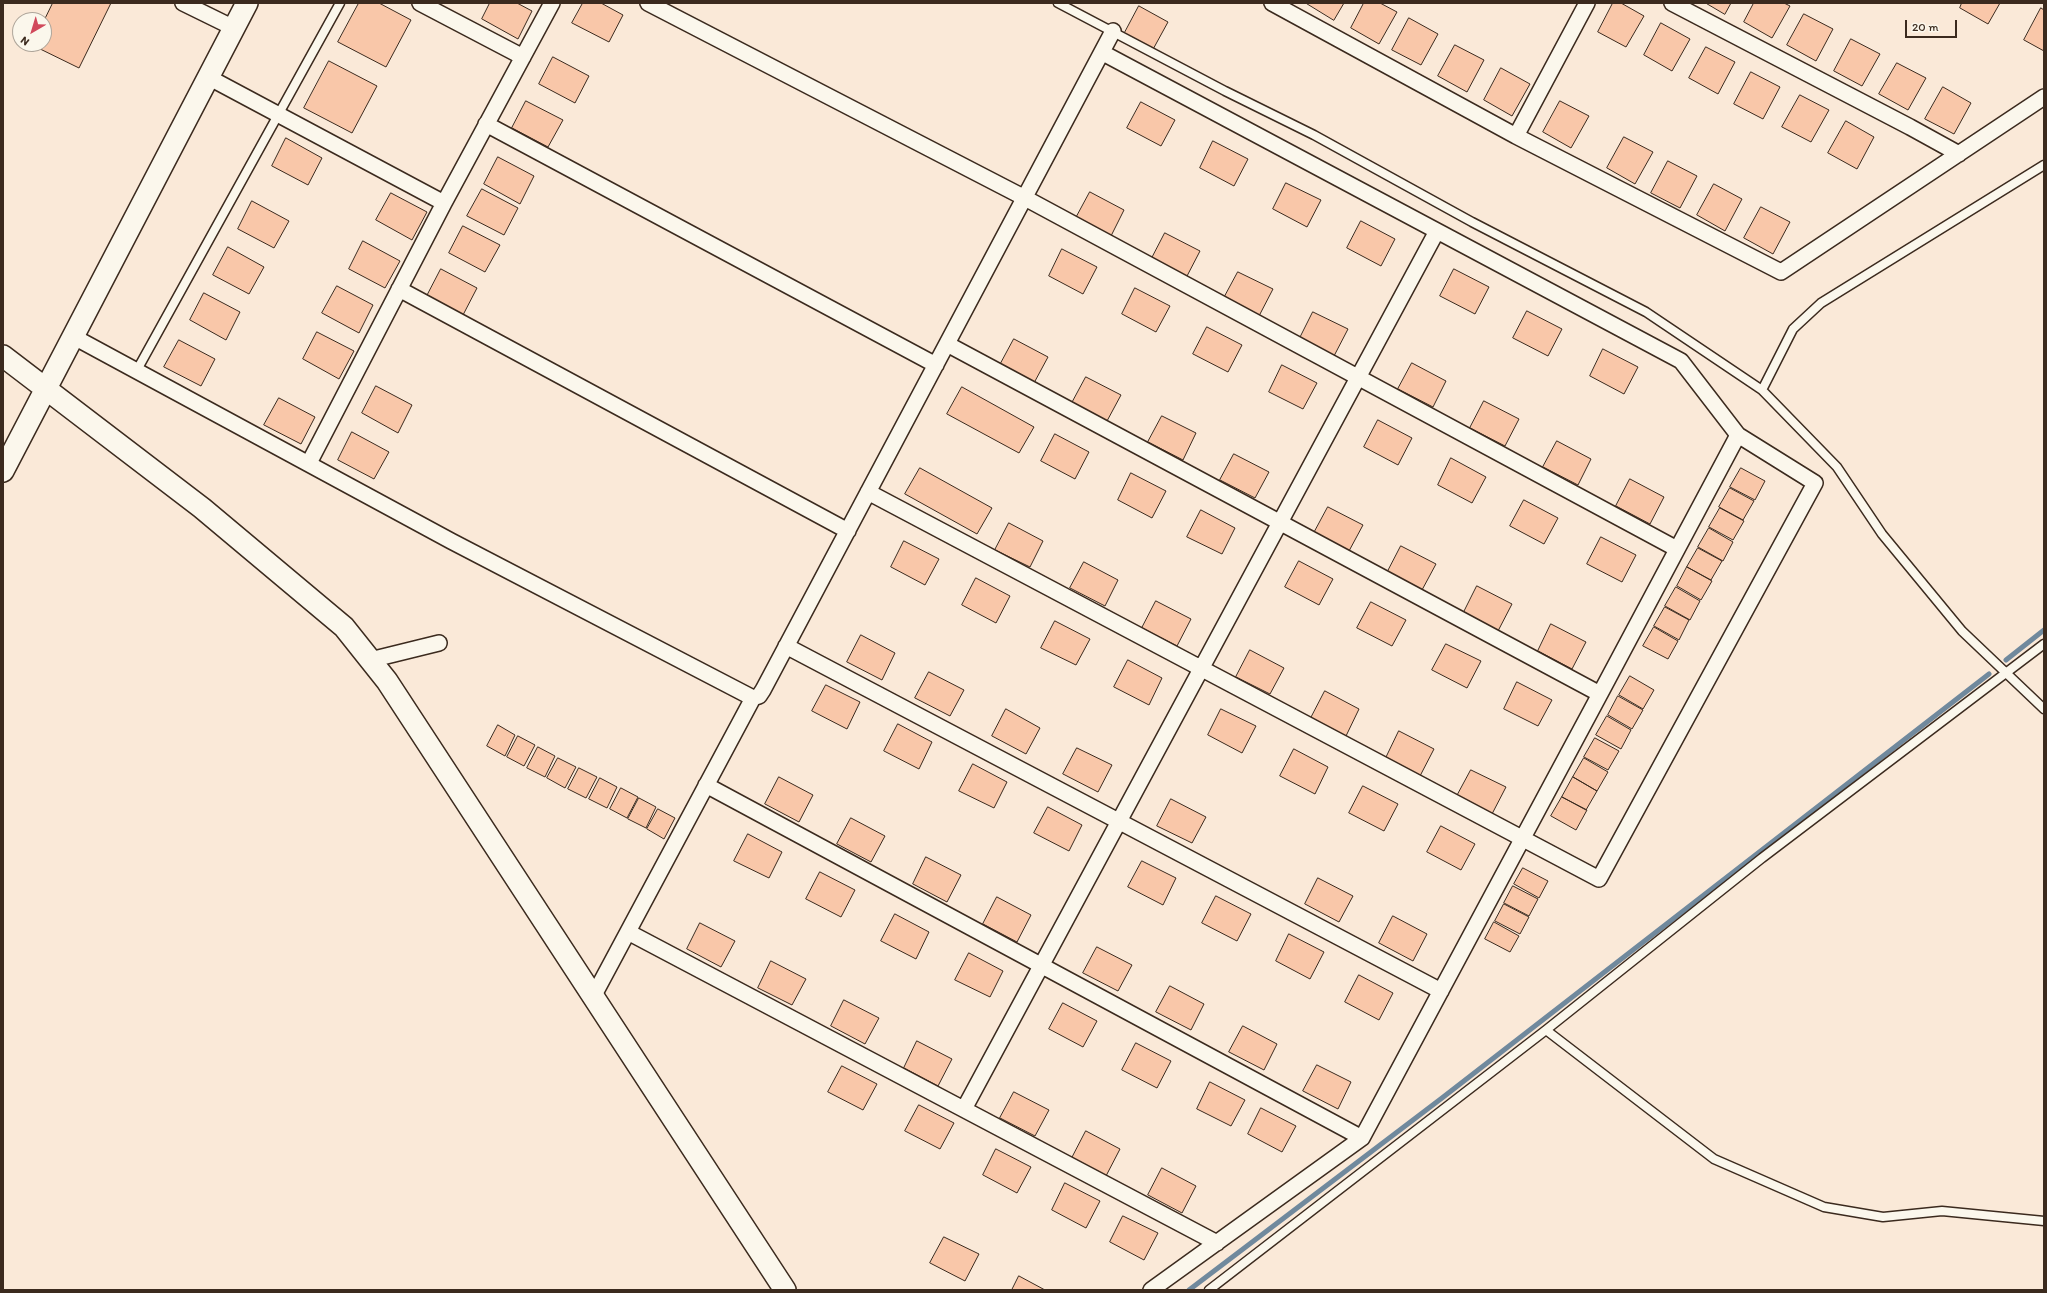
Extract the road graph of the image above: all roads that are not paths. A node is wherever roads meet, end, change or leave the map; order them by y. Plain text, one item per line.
1 (183, 3) edge
2 (247, 3) edge
3 (340, 3) edge
4 (420, 3) edge
5 (552, 3) edge
6 (648, 3) edge
7 (1058, 3) edge
8 (1272, 3) edge
9 (1587, 3) edge
10 (1672, 3) edge
11 (234, 28) junction
12 (1114, 31) junction
13 (1103, 53) junction
14 (523, 57) junction
15 (208, 77) junction
16 (2044, 98) edge
17 (279, 115) junction
18 (486, 124) junction
19 (1516, 136) junction
20 (1959, 154) junction
21 (2044, 165) edge
22 (1025, 198) junction
23 (444, 203) junction
24 (1437, 231) junction
25 (399, 289) junction
26 (74, 336) junction
27 (947, 344) junction
28 (3, 356) edge
29 (936, 366) junction
30 (137, 370) junction
31 (1358, 377) junction
32 (46, 390) junction
33 (1762, 390) junction
34 (1738, 435) junction
35 (309, 463) junction
36 (3, 471) edge
37 (868, 492) junction
38 (1280, 522) junction
39 (848, 531) junction
40 (1677, 549) junction
41 (439, 643) dead end
42 (2044, 644) edge
43 (786, 646) junction
44 (370, 660) junction
45 (1201, 668) junction
46 (2006, 673) junction
47 (1600, 694) junction
48 (753, 698) junction
49 (2044, 709) edge
50 (706, 785) junction
51 (1119, 821) junction
52 (1523, 838) junction
53 (628, 932) junction
54 (1041, 966) junction
55 (1441, 991) junction
56 (593, 997) junction
57 (1546, 1030) junction
58 (964, 1110) junction
59 (1362, 1138) junction
60 (2044, 1222) edge
61 (1217, 1243) junction
62 (785, 1290) edge
63 (1151, 1290) edge
64 (1209, 1290) edge

1 - 11 street
2 - 11 main road
3 - 17 lane
4 - 14 street
5 - 14 street
6 - 22 street
7 - 12 lane
8 - 19 street
9 - 19 street
10 - 20 street
11 - 15 main road
12 - 13 street
12 - 33 lane
13 - 22 street
13 - 24 street
14 - 18 street
15 - 17 street
15 - 26 main road
16 - 20 street
17 - 23 street
17 - 30 lane
18 - 23 street
18 - 29 street
19 - 20 street
21 - 33 lane
22 - 27 street
22 - 31 street
23 - 25 street
24 - 31 street
24 - 34 street
25 - 35 street
25 - 39 street
26 - 30 street
26 - 32 main road
27 - 29 street
27 - 38 street
28 - 32 main road
29 - 37 street
30 - 35 street
31 - 38 street
31 - 40 street
32 - 36 main road
32 - 44 main road
33 - 46 lane
34 - 40 street
34 - 52 street
35 - 48 street
37 - 39 street
37 - 45 street
38 - 45 street
38 - 47 street
39 - 43 street
40 - 47 street
41 - 44 street
42 - 46 lane
43 - 48 street
43 - 51 street
44 - 56 main road
45 - 51 street
45 - 52 street
46 - 49 lane
46 - 57 lane
47 - 52 street
48 - 50 street
50 - 53 street
50 - 54 street
51 - 54 street
51 - 55 street
52 - 55 street
53 - 56 street
53 - 58 street
54 - 58 street
54 - 59 street
55 - 59 street
56 - 62 main road
57 - 60 lane
57 - 64 lane
58 - 61 street
59 - 61 street
61 - 63 street

